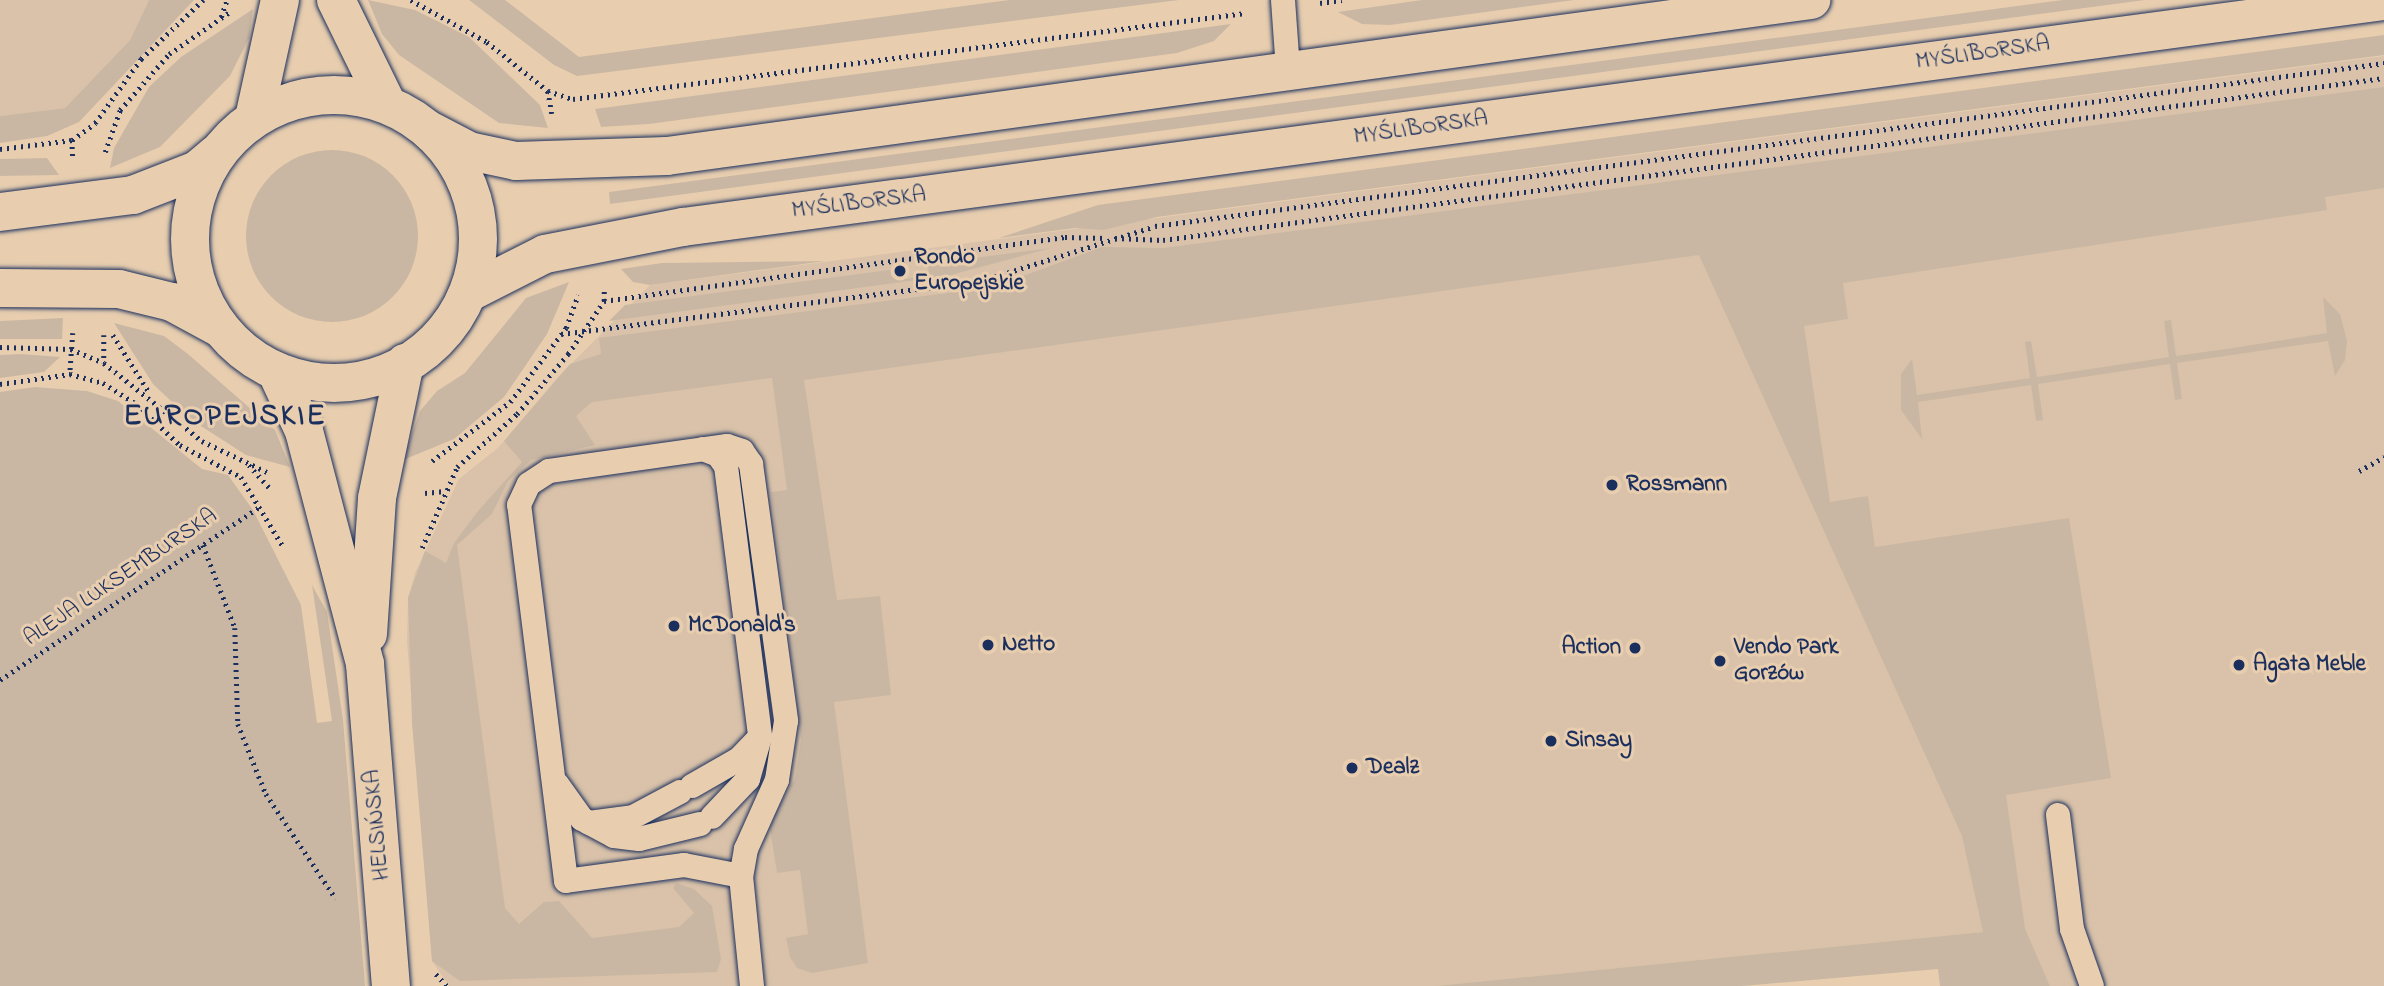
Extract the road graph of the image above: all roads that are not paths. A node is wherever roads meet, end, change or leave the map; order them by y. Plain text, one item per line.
1 (280, 0) edge
2 (335, 0) edge
3 (1811, 0) edge
4 (2384, 1) edge
5 (1283, 4) edge
6 (1288, 70) junction
7 (387, 104) junction
8 (254, 118) junction
9 (429, 130) junction
10 (219, 152) junction
11 (0, 212) edge
12 (0, 288) edge
13 (468, 293) junction
14 (218, 327) junction
15 (405, 363) junction
16 (276, 373) junction
17 (703, 449) junction
18 (365, 664) junction
19 (760, 737) junction
20 (550, 763) junction
21 (2058, 815) dead end
22 (589, 823) junction
23 (741, 876) junction
24 (391, 986) edge
25 (752, 986) edge
26 (2092, 986) edge

1 - 8 main road
2 - 7 main road
3 - 6 main road
4 - 13 main road, MYŚLIBORSKA
5 - 6 lane
6 - 9 main road
7 - 8 main road
7 - 9 main road
8 - 10 main road
9 - 13 main road
10 - 11 main road
10 - 14 main road
12 - 14 main road
13 - 15 main road
14 - 16 main road
15 - 16 main road
15 - 18 main road, HELSIŃSKA
16 - 18 main road, HELSIŃSKA
17 - 19 lane
17 - 20 lane
17 - 23 lane
18 - 24 main road, HELSIŃSKA
19 - 22 lane
19 - 22 lane
20 - 22 lane
20 - 23 lane
21 - 26 lane
23 - 25 lane

